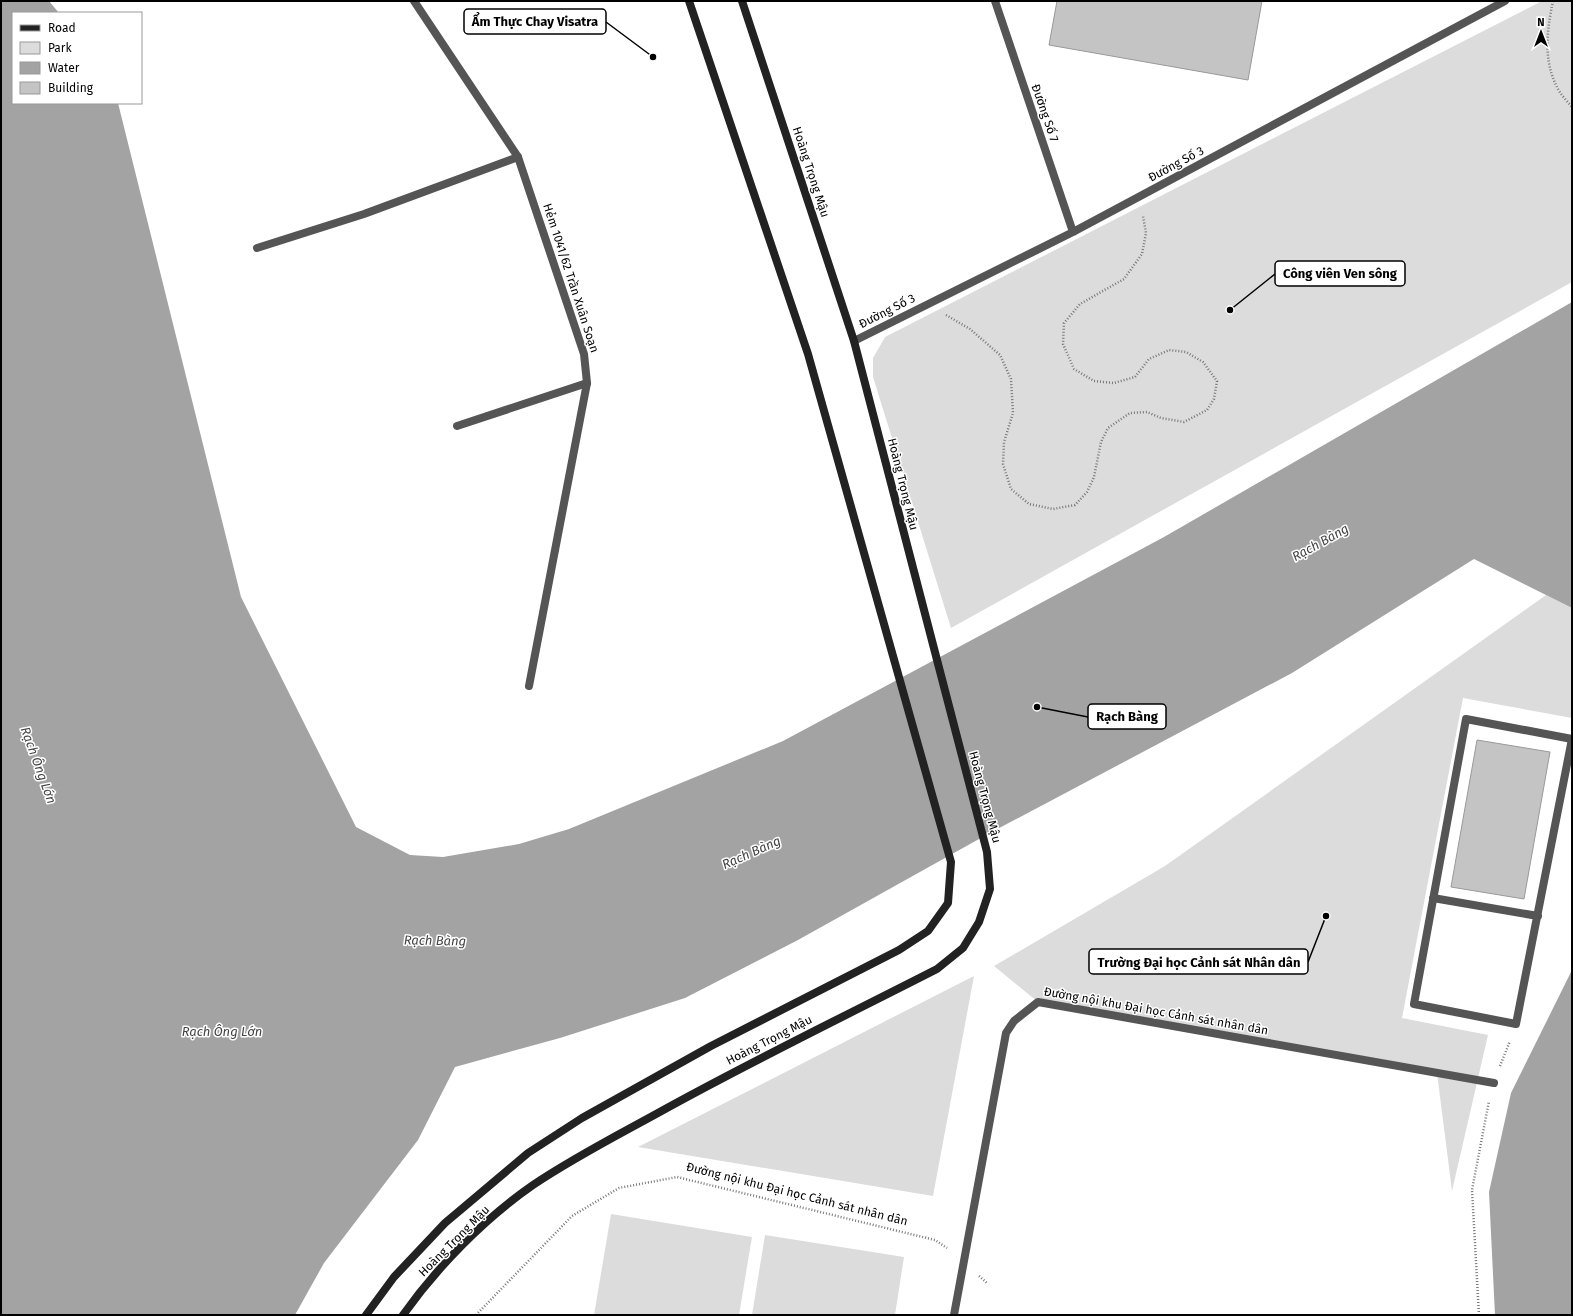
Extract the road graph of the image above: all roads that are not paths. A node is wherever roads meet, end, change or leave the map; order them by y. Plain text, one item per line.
1 (414, 1) edge
2 (689, 1) edge
3 (742, 1) edge
4 (994, 1) edge
5 (1505, 1) edge
6 (518, 157) junction
7 (1073, 232) junction
8 (257, 248) dead end
9 (854, 340) junction
10 (587, 383) junction
11 (458, 426) dead end
12 (529, 686) dead end
13 (1433, 898) junction
14 (1538, 916) junction
15 (1494, 1083) road end
16 (366, 1315) edge
17 (403, 1315) edge
18 (954, 1315) edge

1 - 6 street, Hẻm 1041/62 Trần Xuân Soạn
2 - 16 main road, Hoàng Trọng Mậu
3 - 9 main road, Hoàng Trọng Mậu
4 - 7 street, Đường Số 7
5 - 7 street, Đường Số 3
6 - 8 street
6 - 10 street, Hẻm 1041/62 Trần Xuân Soạn
7 - 9 street, Đường Số 3
9 - 17 main road, Hoàng Trọng Mậu
10 - 11 street
10 - 12 street, Hẻm 1041/62 Trần Xuân Soạn
13 - 14 street
13 - 14 street
13 - 14 street
15 - 18 street, Đường nội khu Đại học Cảnh sát nhân dân

